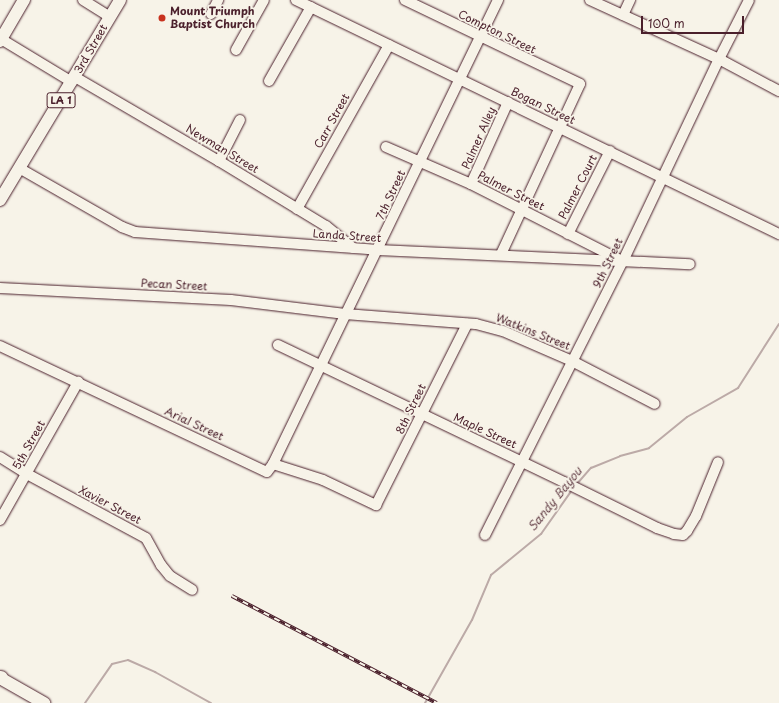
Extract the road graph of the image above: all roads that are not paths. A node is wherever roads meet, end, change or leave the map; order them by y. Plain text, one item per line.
1 (24, 0) edge
2 (83, 0) edge
3 (120, 0) edge
4 (218, 0) edge
5 (264, 0) edge
6 (296, 0) edge
7 (405, 0) edge
8 (498, 0) edge
9 (590, 0) edge
10 (630, 0) edge
11 (748, 0) edge
12 (311, 7) junction
13 (211, 14) dead end
14 (623, 14) junction
15 (110, 17) junction
16 (480, 37) junction
17 (0, 40) edge
18 (389, 45) junction
19 (236, 50) dead end
20 (719, 59) junction
21 (74, 79) junction
22 (460, 79) junction
23 (269, 81) dead end
24 (779, 91) edge
25 (508, 102) junction
26 (240, 120) dead end
27 (560, 127) junction
28 (386, 147) dead end
29 (610, 152) junction
30 (219, 161) junction
31 (420, 162) junction
32 (19, 168) junction
33 (662, 178) junction
34 (471, 184) junction
35 (0, 200) edge
36 (297, 209) junction
37 (523, 210) junction
38 (568, 234) junction
39 (779, 234) edge
40 (353, 248) junction
41 (378, 250) junction
42 (502, 254) junction
43 (623, 261) junction
44 (690, 264) dead end
45 (0, 288) edge
46 (345, 314) junction
47 (466, 324) junction
48 (278, 345) dead end
49 (0, 346) edge
50 (572, 361) junction
51 (321, 366) junction
52 (78, 382) junction
53 (655, 404) dead end
54 (422, 414) junction
55 (0, 457) edge
56 (522, 462) junction
57 (718, 462) dead end
58 (273, 464) junction
59 (27, 474) junction
60 (0, 520) edge
61 (485, 535) dead end
62 (192, 590) dead end
63 (0, 679) edge
64 (44, 703) edge

1 - 17 main road
2 - 15 street
3 - 15 main road, 3rd Street / LA 1
4 - 13 street
5 - 19 street
6 - 12 street, Bogan Street
7 - 16 street, Compton Street
8 - 16 street, 7th Street
9 - 14 street
10 - 14 street
11 - 20 street, 9th Street
12 - 18 street, Bogan Street
12 - 23 street
14 - 20 street
15 - 21 main road, 3rd Street / LA 1
16 - 22 street, 7th Street
16 - 27 street, Compton Street
17 - 21 street, Newman Street
18 - 22 street, Bogan Street
18 - 36 street, Carr Street
20 - 24 street
20 - 33 street, 9th Street
21 - 30 street, Newman Street
21 - 32 main road, 3rd Street / LA 1
22 - 25 street, Bogan Street
22 - 31 street, 7th Street
25 - 27 street, Bogan Street
25 - 34 street, Palmer Alley
26 - 30 street
27 - 29 street, Bogan Street
27 - 37 street
28 - 31 street, Palmer Street
29 - 33 street, Bogan Street
29 - 38 street, Palmer Court
30 - 36 street, Newman Street
31 - 34 street, Palmer Street
31 - 41 street, 7th Street
32 - 35 main road, 3rd Street / LA 1
32 - 40 street, Landa Street
33 - 39 street, Bogan Street
33 - 43 street, 9th Street
34 - 37 street, Palmer Street
36 - 40 street, Newman Street
37 - 38 street, Palmer Street
37 - 42 street
38 - 43 street, Palmer Street
40 - 41 street, Landa Street
41 - 42 street, Landa Street
41 - 46 street, 7th Street
42 - 43 street, Landa Street
43 - 44 street, Landa Street
43 - 50 street, 9th Street
45 - 46 street, Pecan Street
46 - 47 street, Watkins Street
46 - 51 street, 7th Street
47 - 50 street, Watkins Street
47 - 54 street, 8th Street
48 - 51 street, Maple Street
49 - 52 street, Arial Street
50 - 53 street, Watkins Street
50 - 56 street, 9th Street
51 - 54 street, Maple Street
51 - 58 street, 7th Street
52 - 58 street, Arial Street
52 - 59 street, 5th Street
54 - 56 street, Maple Street
54 - 58 street, 8th Street
55 - 59 street, Xavier Street
56 - 57 street, Maple Street
56 - 61 street, 9th Street
59 - 60 street, 5th Street
59 - 62 street, Xavier Street
63 - 64 main road

